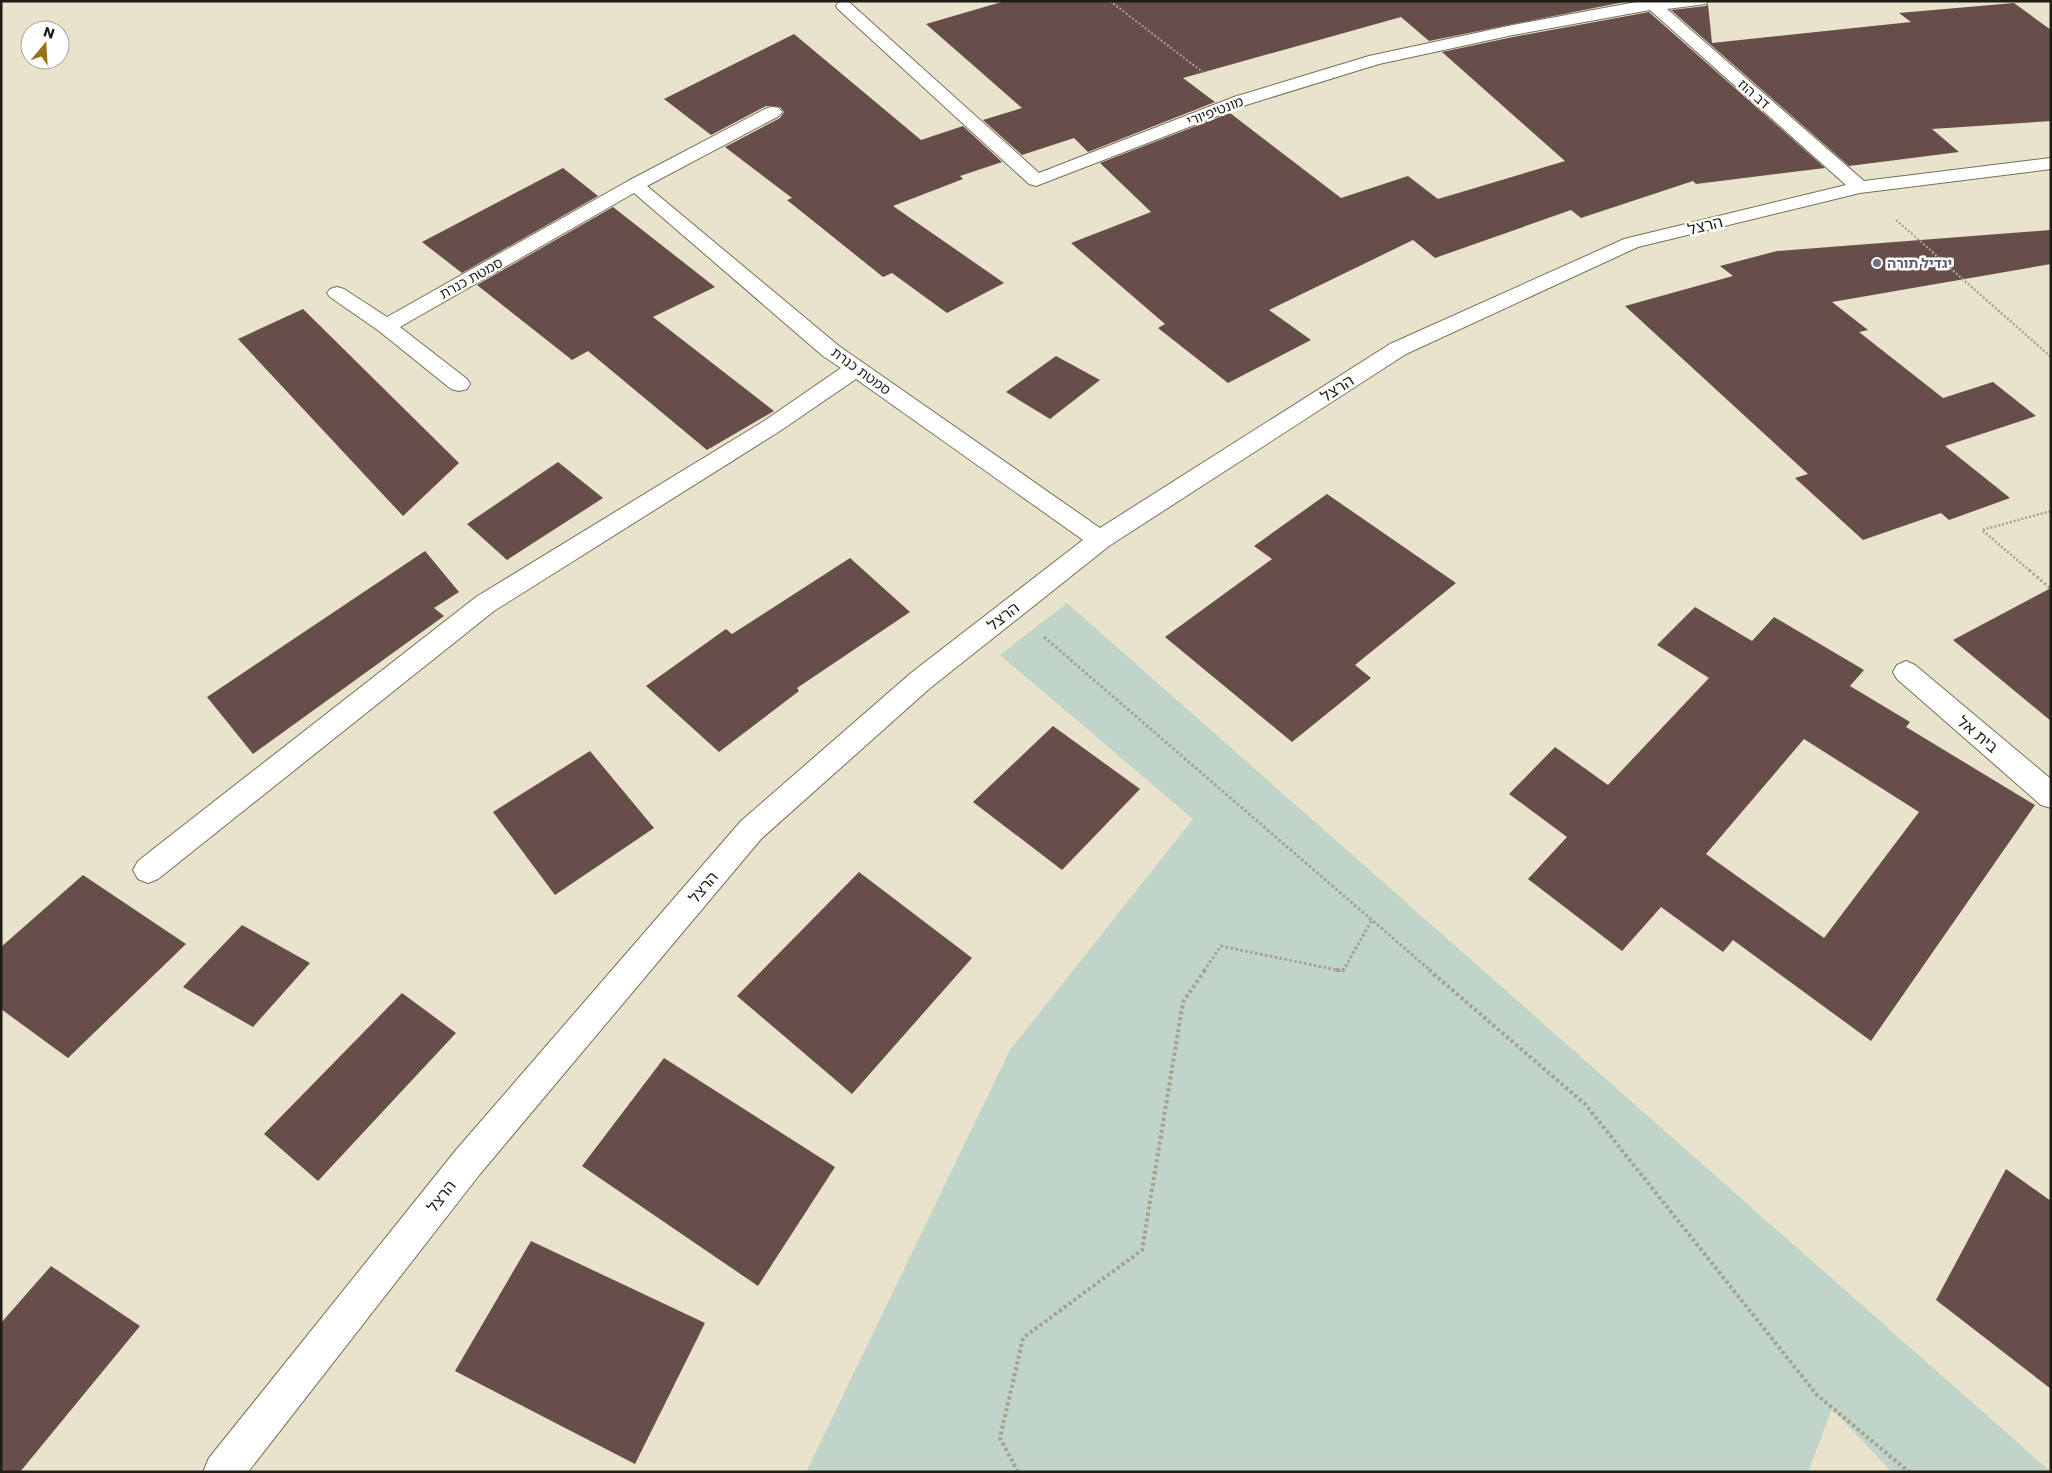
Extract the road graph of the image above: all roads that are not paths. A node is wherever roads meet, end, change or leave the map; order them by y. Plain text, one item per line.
1 (1700, 1) edge
2 (1651, 3) edge
3 (844, 6) dead end
4 (773, 112) dead end
5 (2051, 163) edge
6 (635, 185) junction
7 (1860, 187) junction
8 (337, 293) dead end
9 (386, 326) junction
10 (856, 368) junction
11 (459, 384) dead end
12 (1100, 540) junction
13 (1906, 672) dead end
14 (2051, 796) edge
15 (148, 870) dead end
16 (224, 1472) edge

1 - 2 street, מונטיפיורי
2 - 3 street, מונטיפיורי
2 - 7 street, דב הוז
4 - 6 street, סמטת כנרת
5 - 7 street, הרצל
6 - 9 street, סמטת כנרת
6 - 10 street, סמטת כנרת
7 - 12 street, הרצל
8 - 9 street
9 - 11 street
10 - 12 street, סמטת כנרת
10 - 15 street
12 - 16 street, הרצל
13 - 14 street, בית אל

